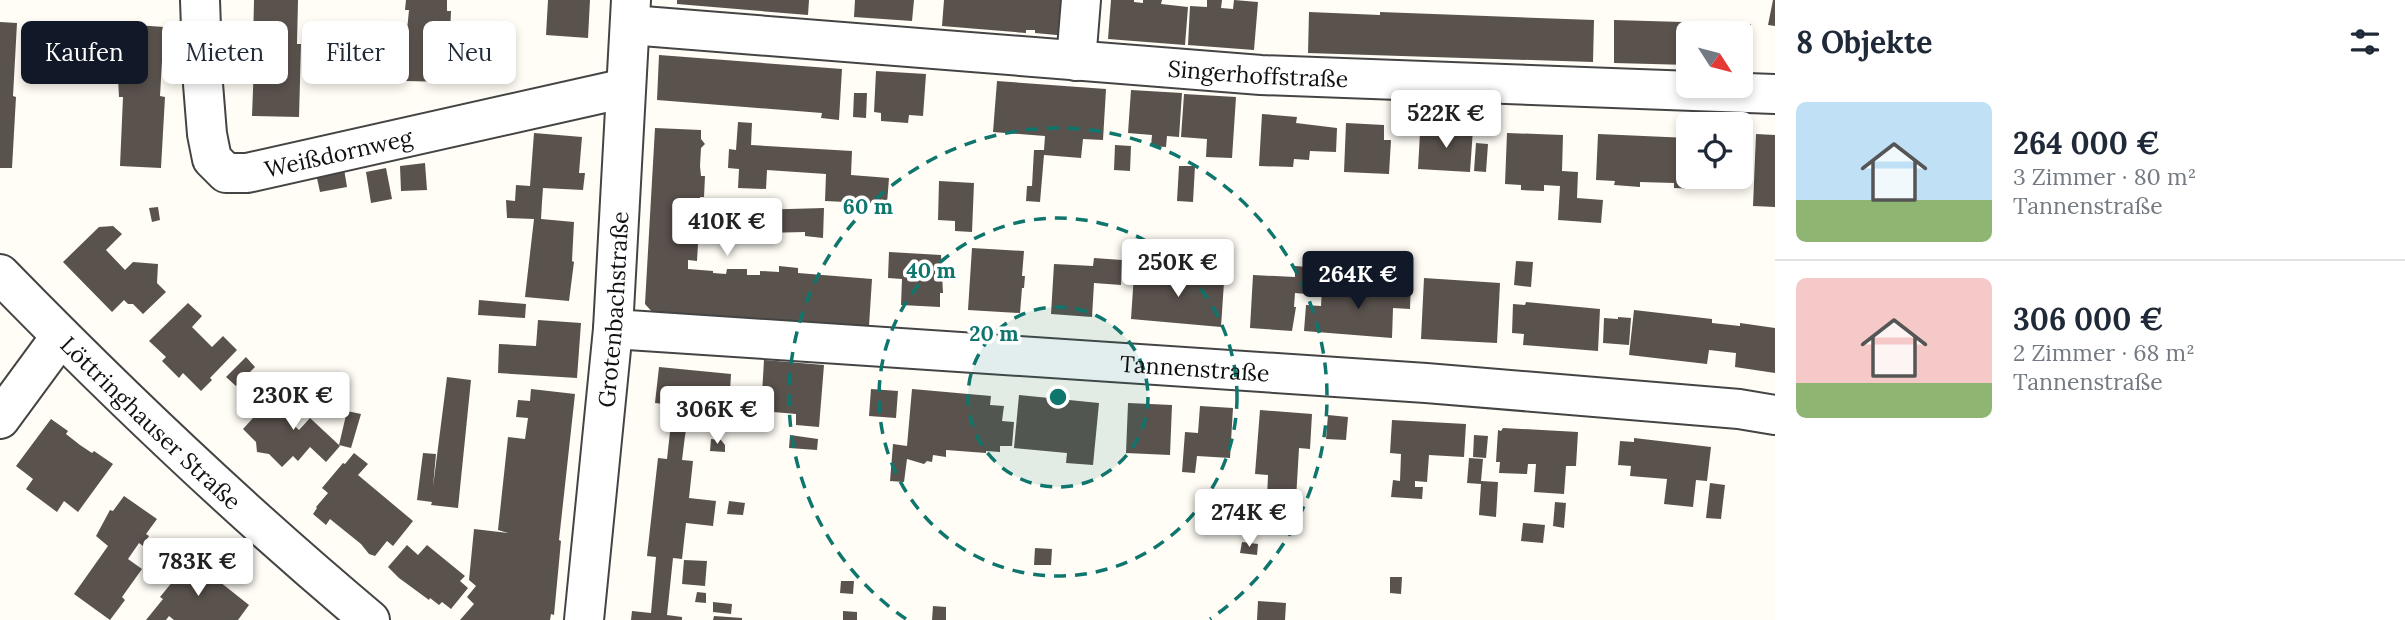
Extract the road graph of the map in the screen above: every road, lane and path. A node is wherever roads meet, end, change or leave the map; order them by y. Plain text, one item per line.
1 (200, 0) edge
2 (1081, 0) edge
3 (631, 13) edge
4 (1076, 61) junction
5 (626, 88) junction
6 (1775, 94) edge
7 (0, 274) edge
8 (613, 329) junction
9 (61, 336) junction
10 (1775, 415) edge
11 (0, 419) edge
12 (370, 620) edge
13 (584, 620) edge

1 - 5 street, Weißdornweg
2 - 4 street
3 - 4 street, Singerhoffstraße
3 - 5 street, Grotenbachstraße
4 - 6 street, Singerhoffstraße
5 - 8 street, Grotenbachstraße
7 - 9 street, Löttringhauser Straße
8 - 10 street, Tannenstraße
8 - 13 street, Grotenbachstraße
9 - 11 street
9 - 12 street, Löttringhauser Straße

